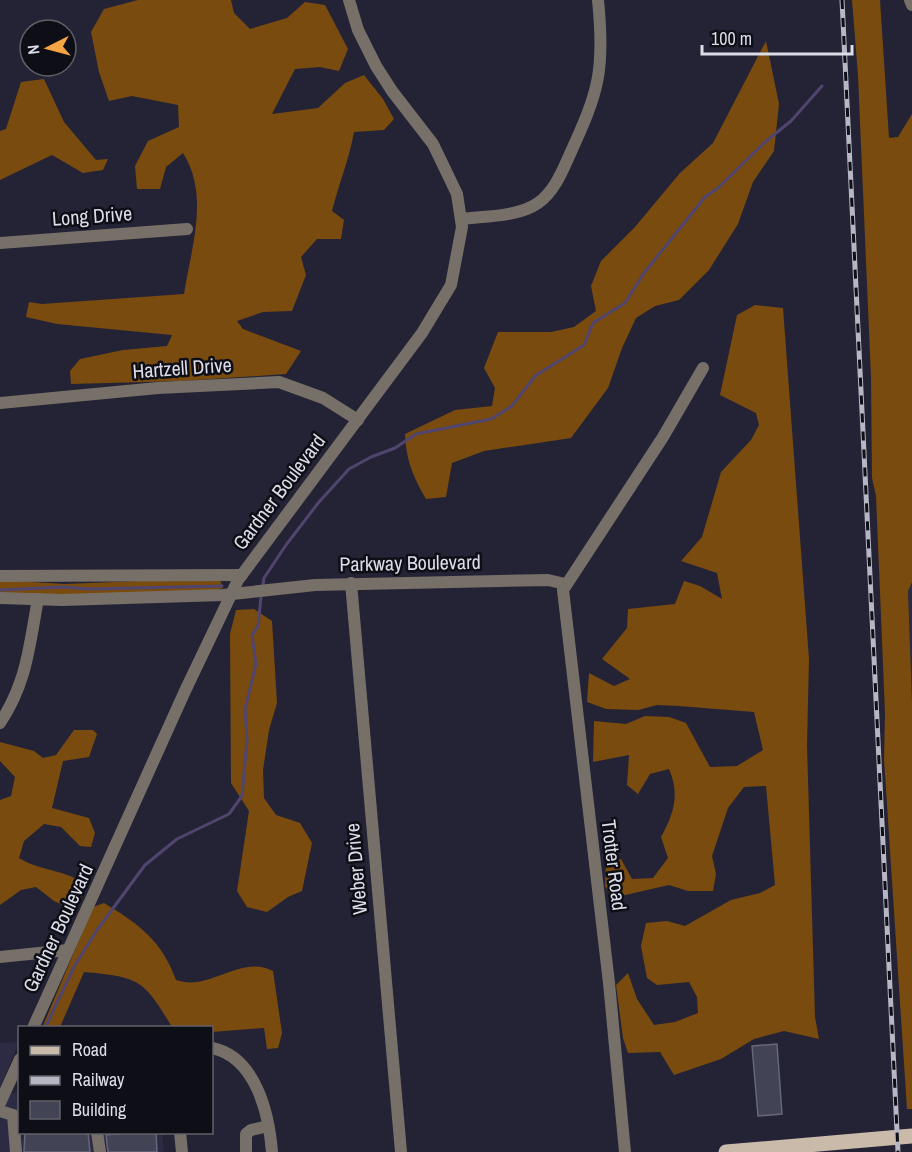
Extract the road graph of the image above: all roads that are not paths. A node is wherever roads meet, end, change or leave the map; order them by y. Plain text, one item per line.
1 (349, 0) edge
2 (598, 0) edge
3 (910, 0) edge
4 (912, 5) edge
5 (462, 219) junction
6 (187, 229) dead end
7 (0, 243) edge
8 (703, 368) dead end
9 (0, 403) edge
10 (358, 420) junction
11 (242, 575) junction
12 (0, 576) edge
13 (351, 584) junction
14 (565, 584) junction
15 (231, 594) junction
16 (0, 598) edge
17 (38, 599) junction
18 (0, 723) edge
19 (68, 950) junction
20 (0, 957) edge
21 (34, 1026) edge
22 (213, 1048) edge
23 (18, 1063) edge
24 (1, 1096) edge
25 (0, 1111) edge
26 (16, 1114) edge
27 (268, 1126) junction
28 (97, 1134) edge
29 (180, 1134) edge
30 (912, 1136) edge
31 (16, 1152) edge
32 (100, 1152) edge
33 (182, 1152) edge
34 (246, 1152) edge
35 (272, 1152) edge
36 (401, 1152) edge
37 (625, 1152) edge
38 (733, 1152) edge

1 - 5 street, Gardner Boulevard
2 - 5 street
3 - 4 street
5 - 10 street, Gardner Boulevard
6 - 7 street, Long Drive
8 - 14 street
9 - 10 street, Hartzell Drive
10 - 11 street, Gardner Boulevard
11 - 12 street
11 - 15 street, Gardner Boulevard
13 - 14 street, Parkway Boulevard
13 - 15 street, Parkway Boulevard
13 - 36 street, Weber Drive
14 - 37 street, Trotter Road
15 - 17 street, Parkway Boulevard
15 - 19 street, Gardner Boulevard
16 - 17 street, Parkway Boulevard
17 - 18 street
19 - 20 street
19 - 21 street, Gardner Boulevard
22 - 27 street
23 - 24 street
25 - 26 street
26 - 31 street
27 - 34 street
27 - 35 street
28 - 32 street
29 - 33 street
30 - 38 main road

